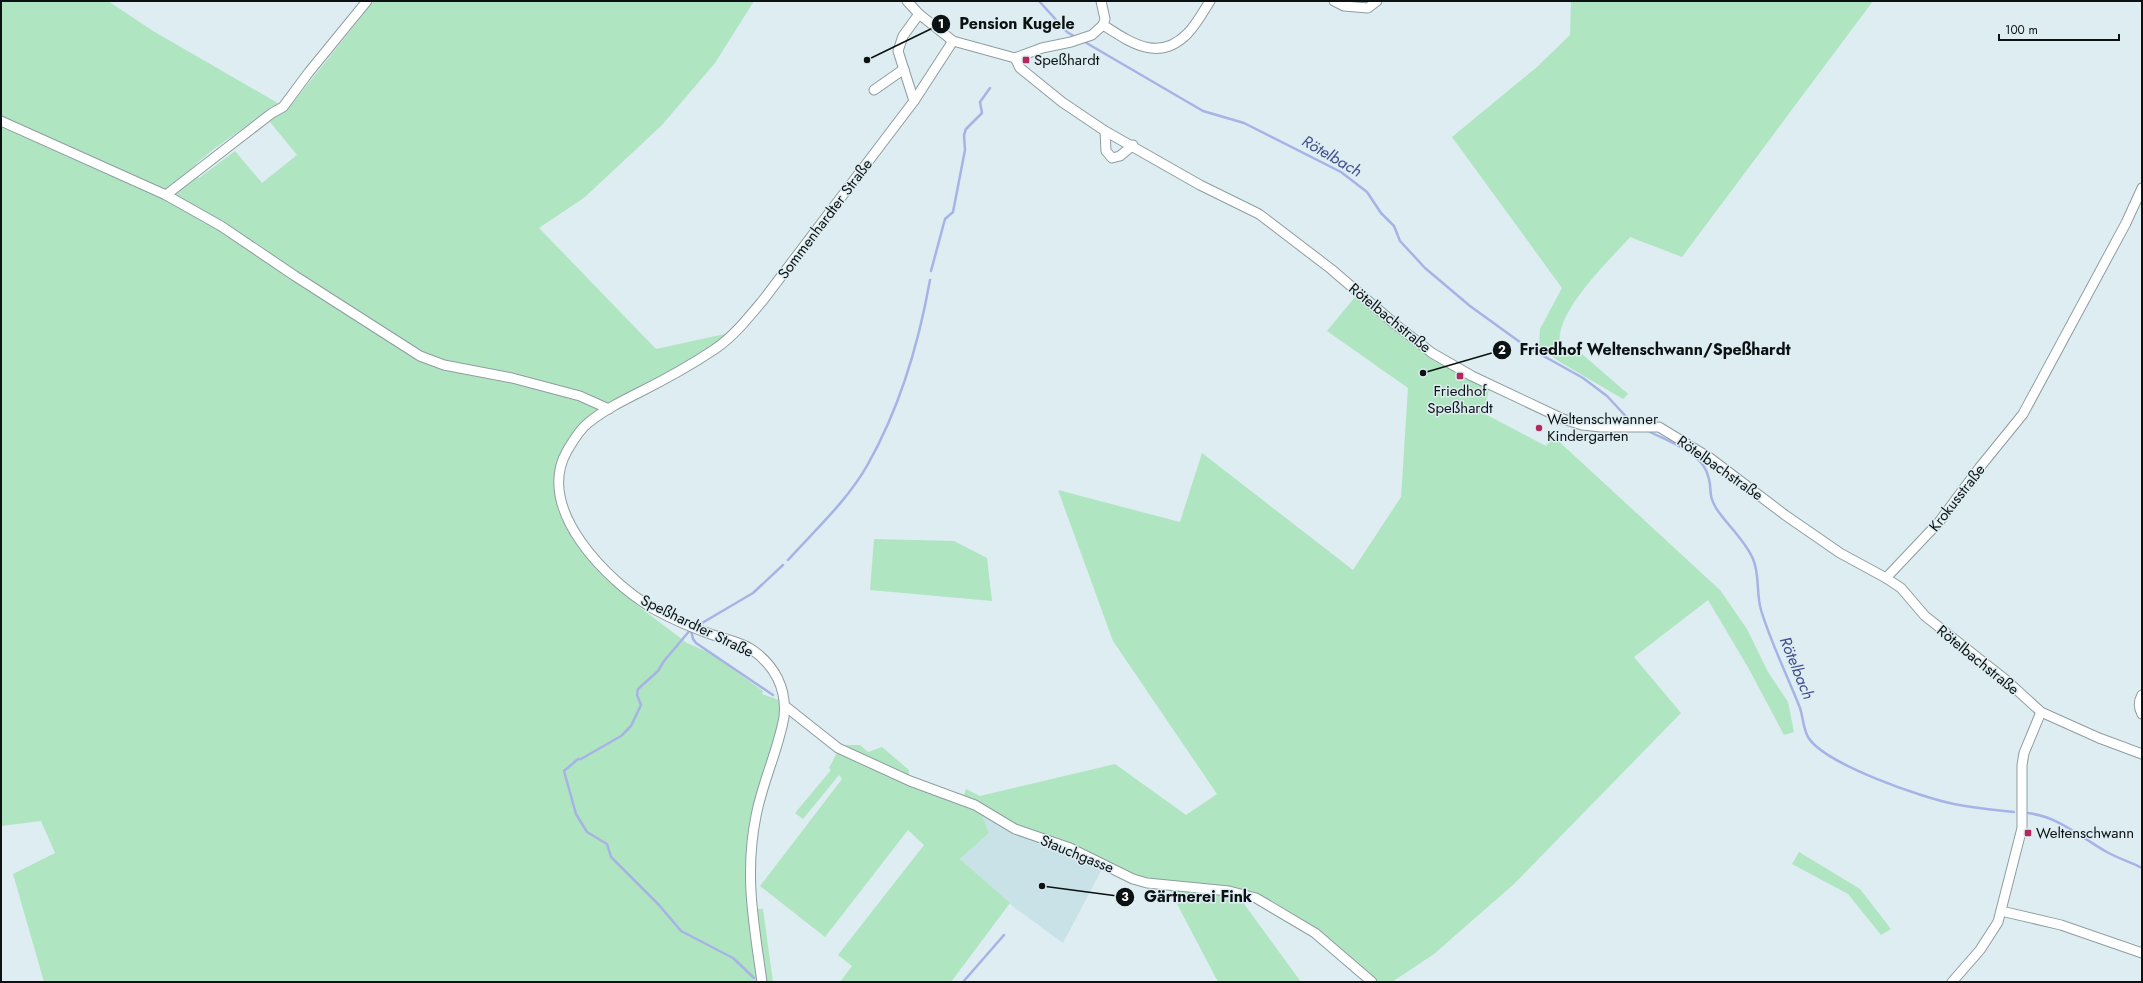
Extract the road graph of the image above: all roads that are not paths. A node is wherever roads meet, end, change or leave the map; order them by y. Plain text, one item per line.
1 (368, 1) edge
2 (907, 1) edge
3 (1101, 1) edge
4 (1210, 1) edge
5 (1334, 1) edge
6 (1377, 1) edge
7 (919, 14) junction
8 (1103, 25) junction
9 (953, 41) junction
10 (1014, 58) junction
11 (904, 69) junction
12 (874, 90) dead end
13 (914, 101) junction
14 (1, 121) edge
15 (1105, 131) junction
16 (1133, 145) junction
17 (2142, 188) edge
18 (166, 195) junction
19 (608, 409) junction
20 (560, 500) joint
21 (1886, 578) junction
22 (2142, 695) edge
23 (785, 706) junction
24 (2041, 712) junction
25 (2142, 714) edge
26 (2142, 754) edge
27 (2001, 911) junction
28 (2142, 953) edge
29 (762, 982) edge
30 (1372, 982) edge
31 (1952, 982) edge

1 - 18 street
2 - 7 street
3 - 8 street
4 - 8 street
5 - 6 street
7 - 9 street
7 - 11 street
8 - 10 street
9 - 10 street
9 - 13 street, Sommenhardter Straße
10 - 15 street, Rötelbachstraße
11 - 12 street
11 - 13 street
13 - 19 street, Sommenhardter Straße
14 - 18 street
15 - 16 street, Rötelbachstraße
15 - 16 street
16 - 21 street, Rötelbachstraße
17 - 21 street, Krokusstraße
18 - 19 street
19 - 20 street, Sommenhardter Straße
20 - 23 street, Speßhardter Straße
21 - 24 street, Rötelbachstraße
22 - 25 street
23 - 29 street, Speßhardter Straße
23 - 30 street, Stauchgasse
24 - 26 street, Rötelbachstraße
24 - 27 street
27 - 28 street
27 - 31 street

